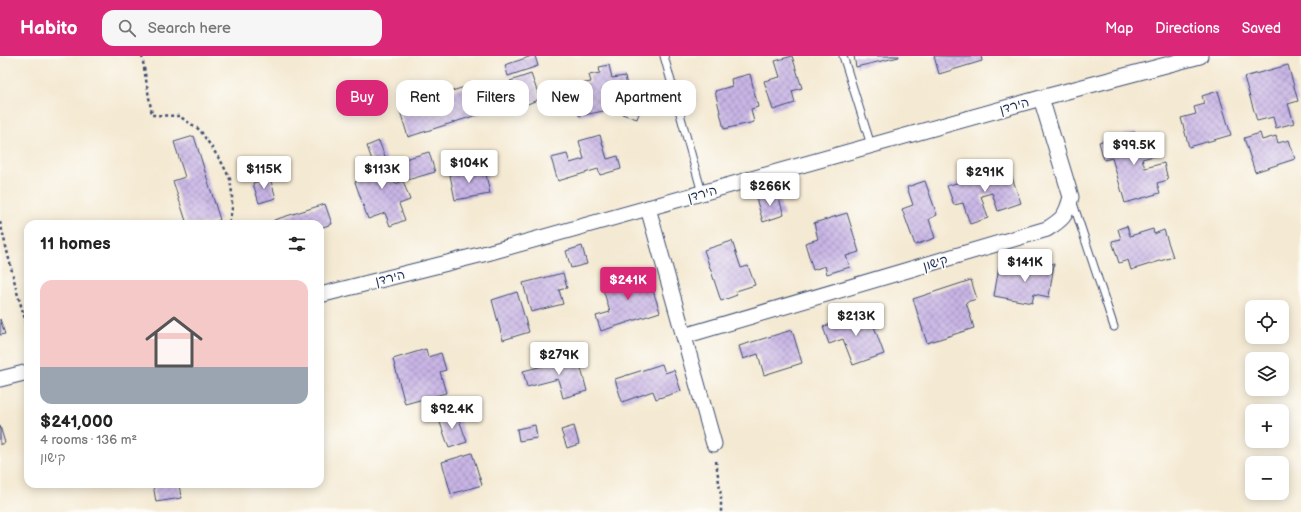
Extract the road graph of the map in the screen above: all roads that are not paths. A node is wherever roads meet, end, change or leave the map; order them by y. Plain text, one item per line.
1 (664, 56) edge
2 (843, 56) edge
3 (1200, 56) edge
4 (1041, 98) junction
5 (871, 145) junction
6 (702, 193) junction
7 (1071, 197) junction
8 (648, 208) junction
9 (324, 294) edge
10 (1114, 327) dead end
11 (684, 336) junction
12 (24, 373) edge
13 (0, 379) edge
14 (714, 444) road end

1 - 6 lane
2 - 5 lane
3 - 4 street, הירדן
4 - 5 street, הירדן
4 - 7 street
5 - 6 street, הירדן
6 - 8 street, הירדן
7 - 10 lane
7 - 11 street, קישון
8 - 9 street, הירדן
8 - 11 street
11 - 14 street
12 - 13 street

